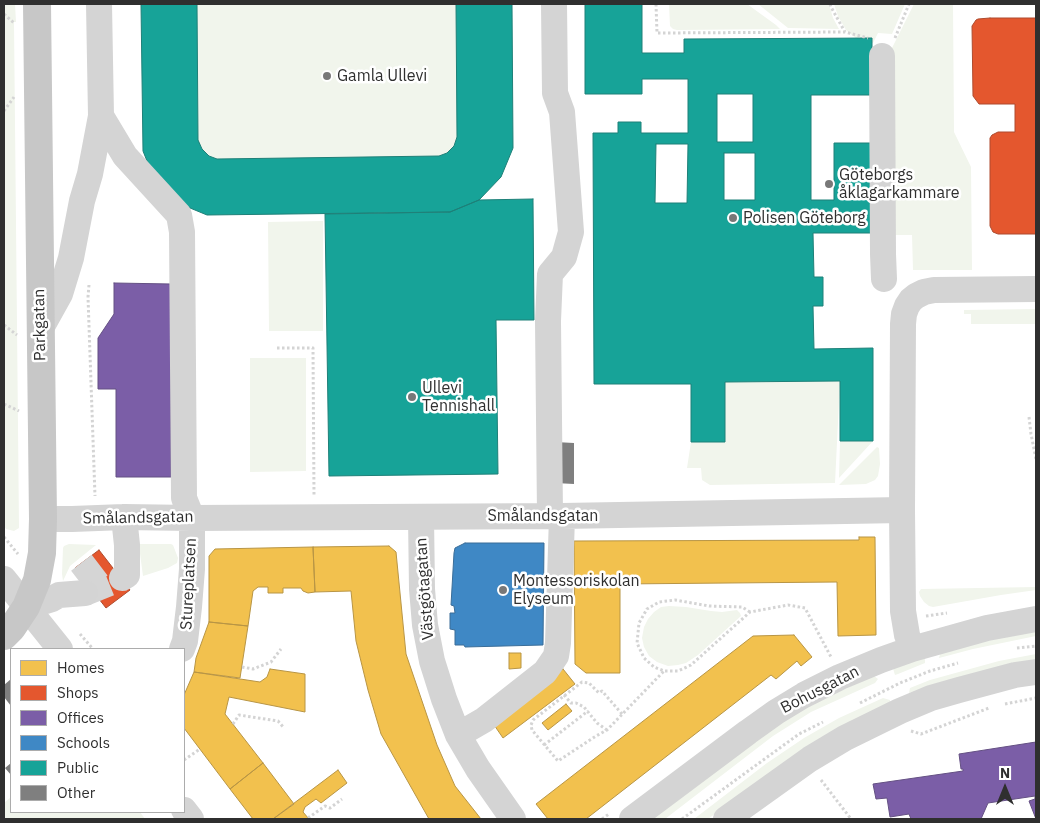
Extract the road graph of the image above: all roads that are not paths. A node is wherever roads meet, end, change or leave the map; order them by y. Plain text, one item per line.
1 (37, 4) edge
2 (99, 4) edge
3 (554, 4) edge
4 (882, 56) road end
5 (101, 116) junction
6 (884, 279) dead end
7 (1036, 289) edge
8 (40, 330) junction
9 (902, 510) junction
10 (553, 516) junction
11 (124, 517) junction
12 (421, 517) junction
13 (192, 518) junction
14 (43, 519) junction
15 (119, 560) dead end
16 (4, 579) edge
17 (74, 590) tunnel mouth
18 (26, 607) junction
19 (1036, 620) edge
20 (4, 636) edge
21 (59, 648) edge
22 (182, 648) edge
23 (912, 649) junction
24 (1036, 672) edge
25 (458, 735) junction
26 (513, 819) edge
27 (632, 819) edge
28 (726, 819) edge

1 - 8 main road, Parkgatan
2 - 5 street
3 - 10 street
4 - 6 street
5 - 8 street
5 - 13 street, Stureplatsen
7 - 9 street
8 - 14 main road, Parkgatan
9 - 10 street, Smålandsgatan
9 - 23 street
10 - 12 street, Smålandsgatan
10 - 25 street
11 - 13 street, Smålandsgatan
11 - 14 street, Smålandsgatan
11 - 15 street
12 - 13 street, Smålandsgatan
12 - 25 street, Västgötagatan
13 - 22 street, Stureplatsen
14 - 18 main road, Parkgatan
16 - 18 street
17 - 18 street
18 - 20 main road, Parkgatan
18 - 21 street
19 - 23 street, Bohusgatan
23 - 27 street, Bohusgatan
24 - 28 street
25 - 26 street, Västgötagatan

